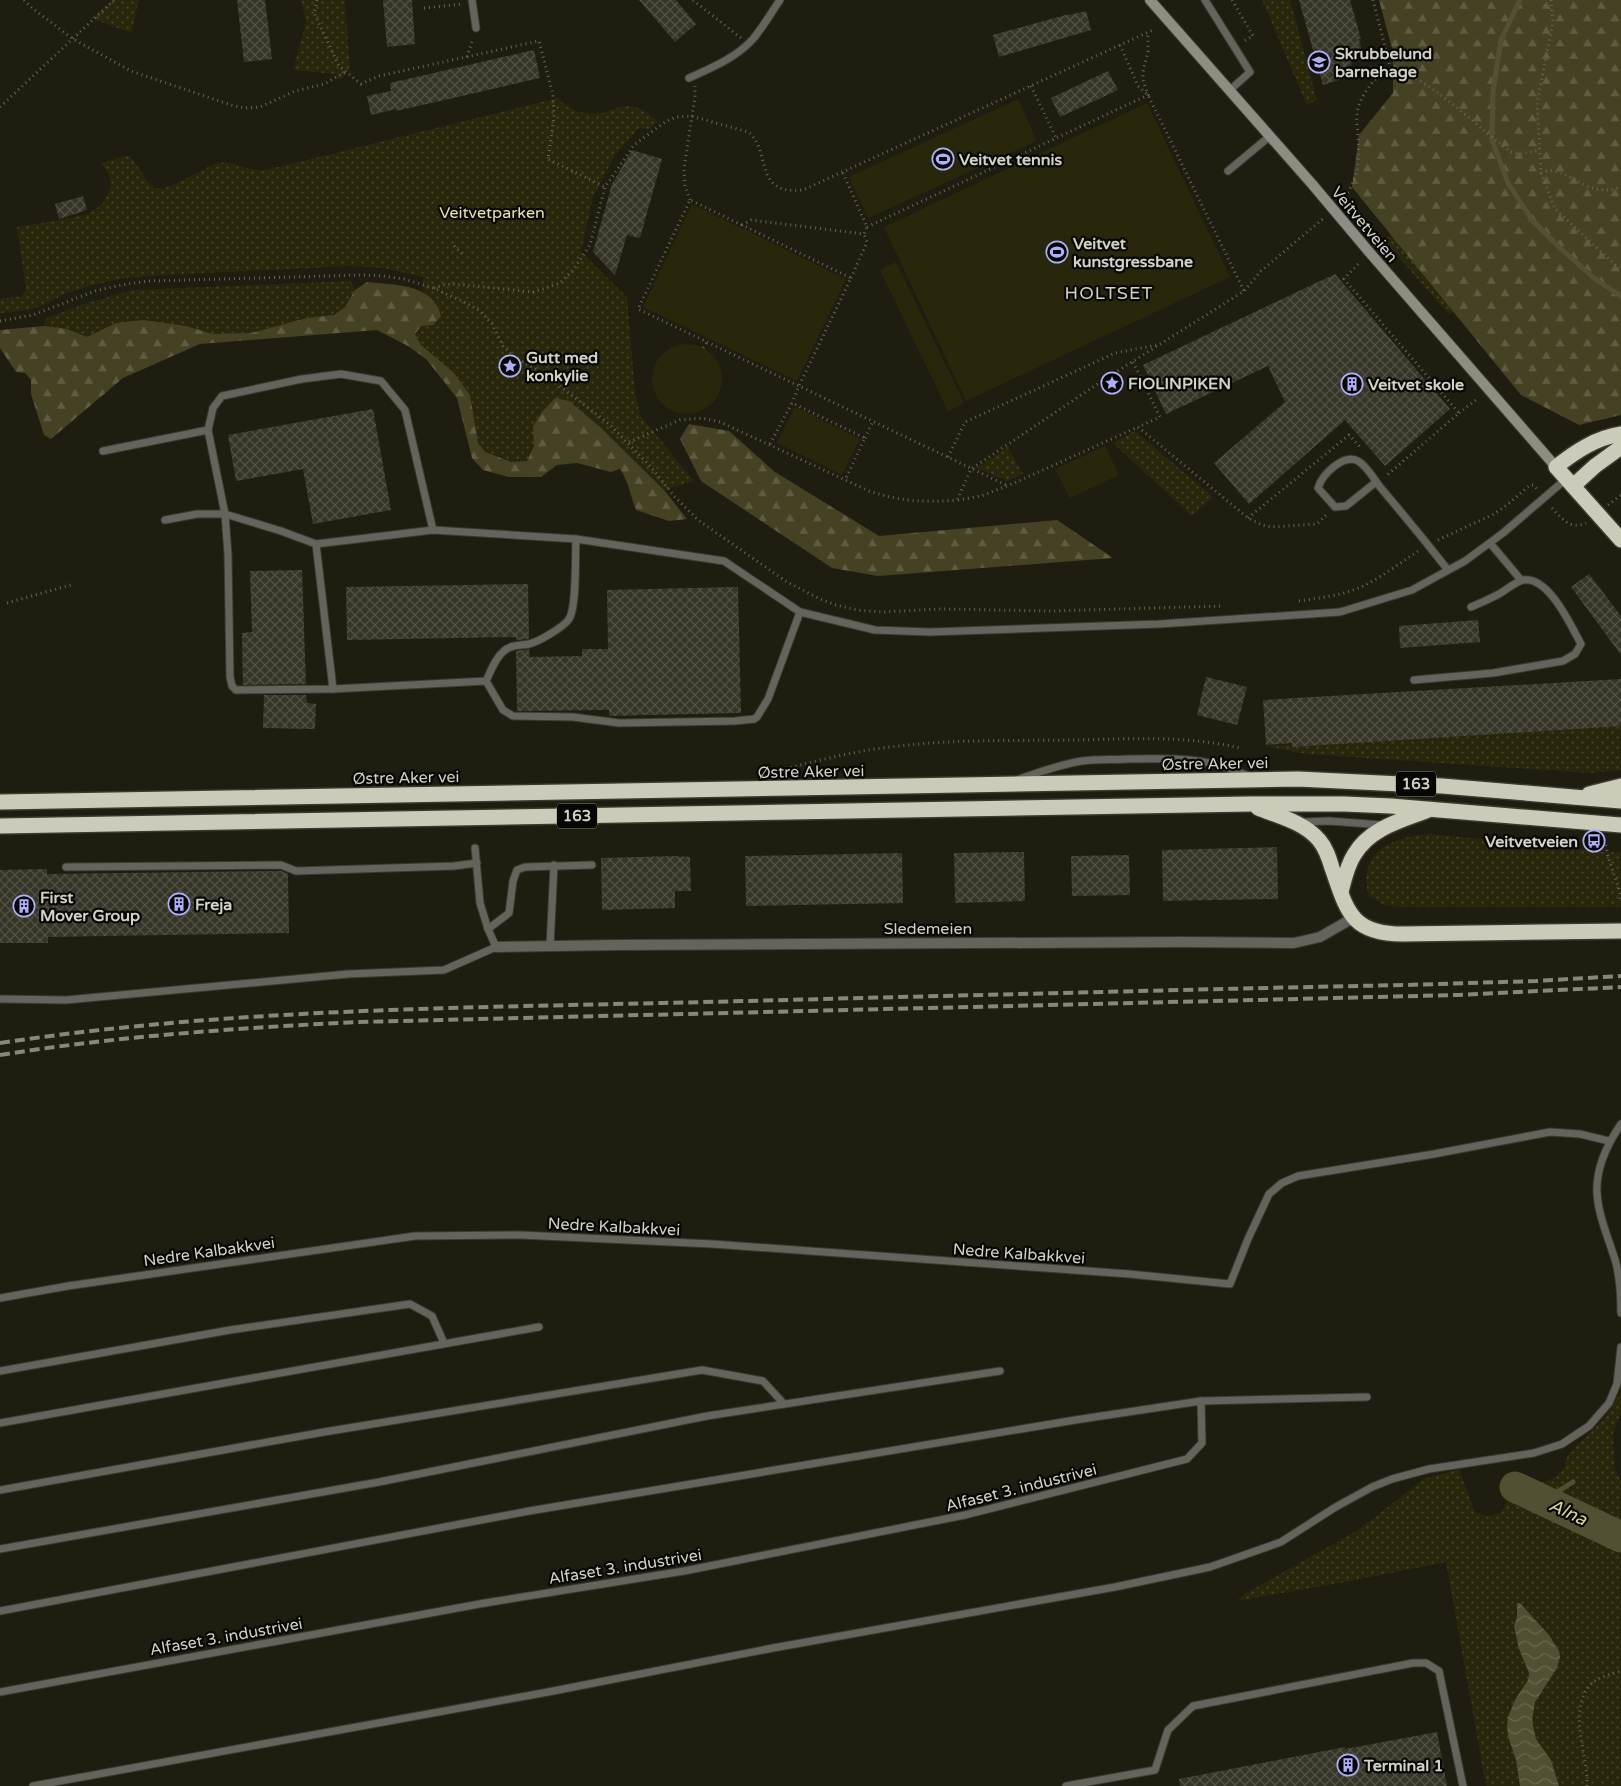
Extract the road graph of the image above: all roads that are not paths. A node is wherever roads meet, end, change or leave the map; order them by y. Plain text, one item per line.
1 (780, 0) edge
2 (1150, 0) edge
3 (1204, 0) edge
4 (472, 2) edge
5 (476, 28) road end
6 (691, 77) road end
7 (1230, 90) junction
8 (1270, 136) junction
9 (1228, 171) dead end
10 (208, 430) junction
11 (1621, 434) edge
12 (1621, 447) edge
13 (104, 451) dead end
14 (1566, 477) junction
15 (1376, 482) junction
16 (225, 514) junction
17 (165, 520) dead end
18 (433, 530) junction
19 (576, 539) junction
20 (1621, 540) edge
21 (1490, 543) junction
22 (316, 544) junction
23 (1448, 570) junction
24 (1521, 580) junction
25 (1471, 607) dead end
26 (800, 612) junction
27 (1414, 680) dead end
28 (486, 681) junction
29 (333, 690) junction
30 (1255, 780) junction
31 (1000, 786) junction
32 (1621, 786) edge
33 (1576, 798) junction
34 (1621, 801) edge
35 (0, 802) edge
36 (1250, 804) junction
37 (1433, 809) junction
38 (1294, 822) junction
39 (1621, 825) edge
40 (0, 826) edge
41 (1387, 826) junction
42 (475, 848) dead end
43 (477, 863) junction
44 (592, 865) dead end
45 (554, 866) junction
46 (66, 867) dead end
47 (1341, 892) junction
48 (1353, 918) junction
49 (488, 929) junction
50 (1621, 931) edge
51 (550, 946) junction
52 (496, 947) junction
53 (0, 999) edge
54 (1621, 1124) edge
55 (1610, 1141) junction
56 (0, 1298) edge
57 (1621, 1313) edge
58 (538, 1327) dead end
59 (444, 1343) junction
60 (1621, 1347) edge
61 (1000, 1371) dead end
62 (0, 1372) edge
63 (1367, 1397) dead end
64 (1201, 1401) junction
65 (784, 1404) junction
66 (0, 1423) edge
67 (0, 1490) edge
68 (0, 1549) edge
69 (0, 1611) edge
70 (0, 1692) edge
71 (33, 1786) edge
72 (1066, 1786) edge
73 (1463, 1786) edge

1 - 6 lane
2 - 7 street, Veitvetveien
3 - 7 lane
4 - 5 lane
7 - 8 street, Veitvetveien
8 - 9 lane
8 - 14 street, Veitvetveien
10 - 13 lane
10 - 16 lane
10 - 18 lane
11 - 14 highway
12 - 14 highway
14 - 20 highway
14 - 21 lane
15 - 15 lane
15 - 23 lane
16 - 17 lane
16 - 22 lane
16 - 29 lane
18 - 19 lane
18 - 22 lane
19 - 26 lane
19 - 28 lane
21 - 23 lane
21 - 24 lane
22 - 29 lane
23 - 26 lane
24 - 25 lane
24 - 27 lane
26 - 28 lane
28 - 29 lane
30 - 31 highway, Østre Aker vei / 163
30 - 31 lane
30 - 33 highway, Østre Aker vei / 163
31 - 35 highway, Østre Aker vei / 163
32 - 33 highway, 163
33 - 34 highway, Østre Aker vei / 163
36 - 37 highway, 163
36 - 38 highway, 163
36 - 40 highway, 163
37 - 39 highway, 163
37 - 41 highway, 163
38 - 41 lane
38 - 47 highway, 163
41 - 47 highway, 163
42 - 43 lane
43 - 46 lane
43 - 49 lane
44 - 45 lane
45 - 49 lane
45 - 51 lane
47 - 48 highway, 163
48 - 50 highway
48 - 51 street, Sledemeien
49 - 52 lane
51 - 52 street, Sledemeien
52 - 53 lane
54 - 55 lane
55 - 56 lane, Nedre Kalbakkvei
55 - 57 lane
58 - 59 lane
59 - 62 lane
59 - 66 lane
60 - 71 lane
61 - 65 lane
63 - 64 lane
64 - 69 lane
64 - 70 lane, Alfaset 3. industrivei
65 - 67 lane
65 - 68 lane
72 - 73 lane

